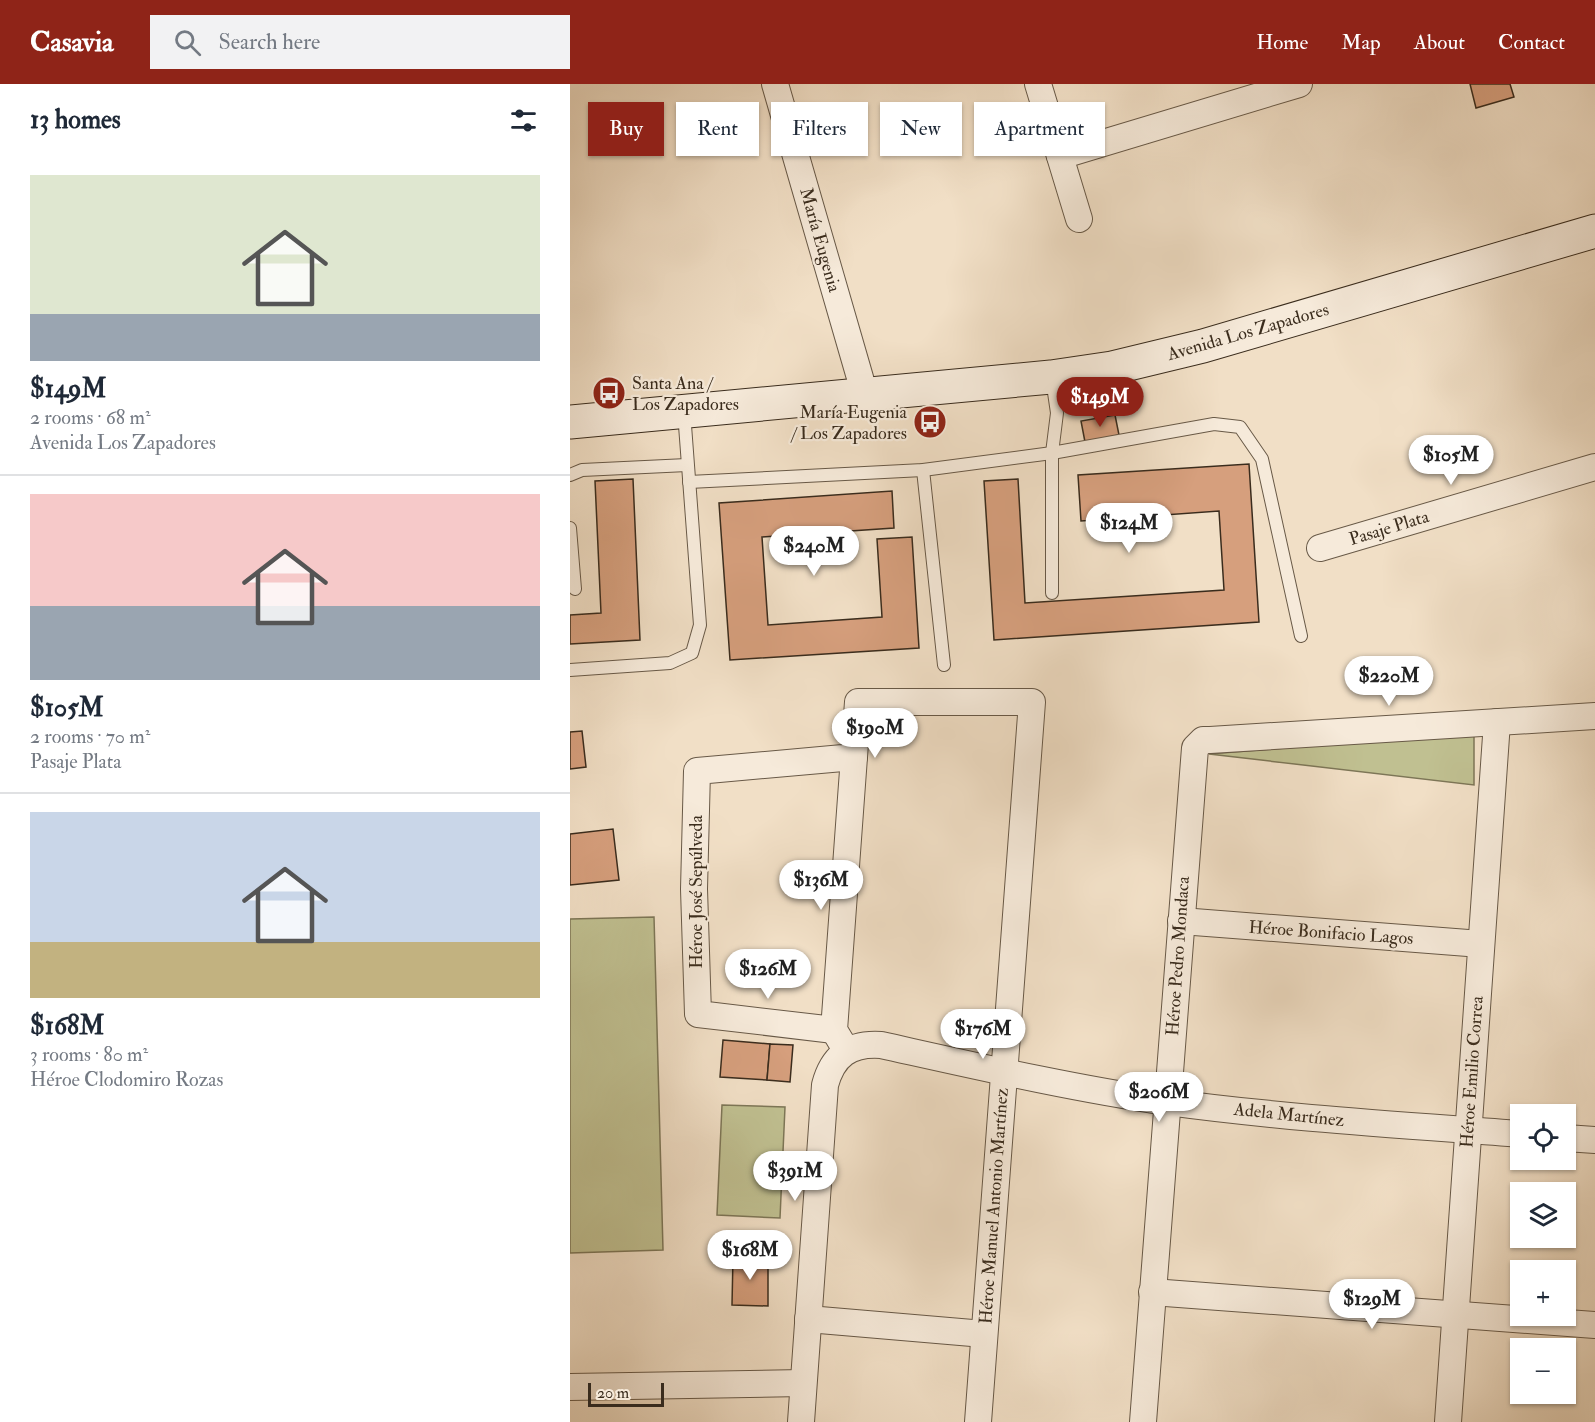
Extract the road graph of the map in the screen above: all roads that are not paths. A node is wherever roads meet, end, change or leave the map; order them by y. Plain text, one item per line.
1 (775, 84) edge
2 (1038, 84) edge
3 (1299, 84) edge
4 (1044, 102) edge
5 (1105, 142) edge
6 (1060, 156) edge
7 (1079, 219) dead end
8 (1595, 231) edge
9 (1051, 377) junction
10 (865, 395) junction
11 (684, 411) junction
12 (570, 422) edge
13 (1052, 453) junction
14 (687, 465) junction
15 (1595, 466) edge
16 (923, 470) junction
17 (570, 475) edge
18 (689, 482) junction
19 (570, 528) edge
20 (1320, 548) dead end
21 (575, 590) dead end
22 (1052, 593) dead end
23 (1301, 636) dead end
24 (945, 665) dead end
25 (570, 670) edge
26 (1595, 716) edge
27 (1497, 722) junction
28 (854, 757) junction
29 (1180, 921) junction
30 (1481, 944) junction
31 (698, 1014) joint
32 (840, 1040) junction
33 (1004, 1073) junction
34 (1167, 1102) junction
35 (1468, 1130) junction
36 (1510, 1133) edge
37 (1576, 1139) edge
38 (1595, 1140) edge
39 (1152, 1292) junction
40 (1455, 1315) junction
41 (808, 1318) junction
42 (1595, 1325) edge
43 (984, 1334) junction
44 (803, 1383) junction
45 (570, 1387) edge
46 (801, 1422) edge
47 (978, 1422) edge
48 (1143, 1422) edge
49 (1448, 1422) edge

1 - 10 street, María Eugenia
2 - 4 street
3 - 5 street
6 - 7 street
8 - 9 main road, Avenida Los Zapadores
9 - 10 main road, Avenida Los Zapadores
9 - 13 lane
10 - 11 main road, Avenida Los Zapadores
11 - 12 main road, Avenida Los Zapadores
11 - 14 lane
13 - 16 lane
13 - 22 lane
13 - 23 lane
14 - 17 lane
14 - 18 lane
15 - 20 street, Pasaje Plata
16 - 18 lane
16 - 24 lane
18 - 25 lane
19 - 21 lane
26 - 27 street
27 - 29 street, Héroe Pedro Mondaca
27 - 30 street, Héroe Emilio Correa
28 - 31 street, Héroe José Sepúlveda
28 - 32 street
28 - 33 street, Héroe Manuel Antonio Martínez
29 - 30 street, Héroe Bonifacio Lagos
29 - 34 street, Héroe Pedro Mondaca
30 - 35 street, Héroe Emilio Correa
31 - 32 street, Adela Martínez
32 - 33 street, Adela Martínez
32 - 41 street
33 - 34 street, Adela Martínez
33 - 43 street, Héroe Manuel Antonio Martínez
34 - 35 street, Adela Martínez
34 - 39 street, Héroe Pedro Mondaca
35 - 36 street, Adela Martínez
35 - 40 street, Héroe Emilio Correa
37 - 38 street
39 - 40 street
39 - 48 street, Héroe Pedro Mondaca
40 - 42 street
40 - 49 street, Héroe Emilio Correa
41 - 43 street
41 - 44 street
43 - 47 street, Héroe Manuel Antonio Martínez
44 - 45 street
44 - 46 street

